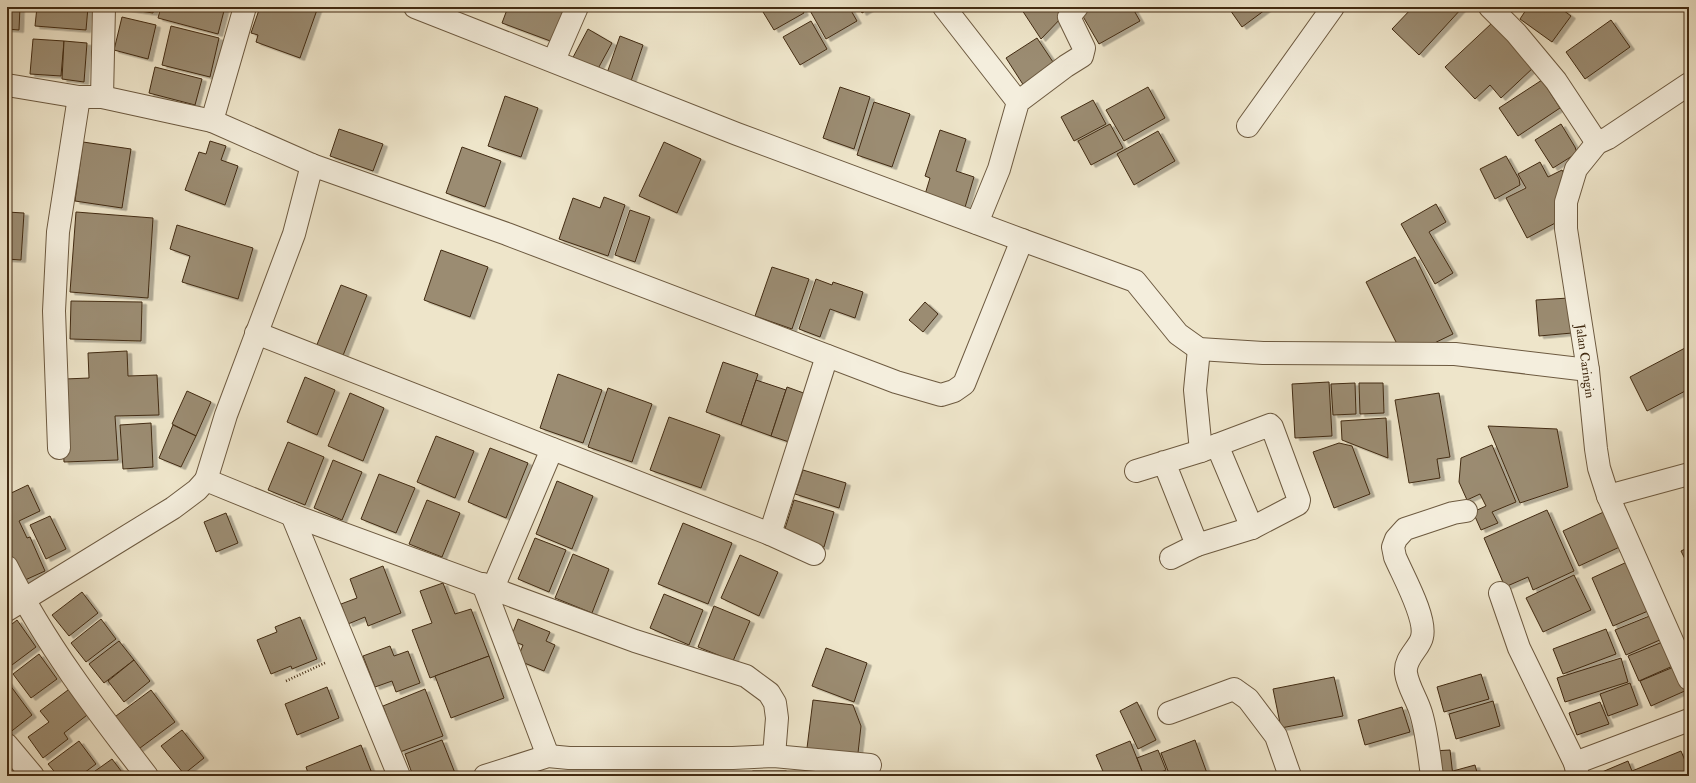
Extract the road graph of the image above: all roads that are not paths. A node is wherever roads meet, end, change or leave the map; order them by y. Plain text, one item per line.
1 (104, 7) edge
2 (245, 7) edge
3 (415, 7) edge
4 (577, 7) edge
5 (944, 7) edge
6 (1077, 7) edge
7 (1333, 7) edge
8 (1490, 7) edge
9 (554, 60) junction
10 (1689, 84) edge
11 (7, 85) edge
12 (79, 97) junction
13 (102, 97) junction
14 (1018, 102) junction
15 (212, 121) junction
16 (1248, 126) dead end
17 (1597, 143) junction
18 (312, 165) junction
19 (977, 223) junction
20 (1022, 240) junction
21 (256, 333) junction
22 (1199, 349) junction
23 (827, 356) junction
24 (1588, 370) junction
25 (59, 448) dead end
26 (1209, 448) junction
27 (552, 449) junction
28 (1164, 462) junction
29 (1136, 471) dead end
30 (1689, 474) edge
31 (206, 480) junction
32 (1608, 496) junction
33 (1466, 511) dead end
34 (292, 514) junction
35 (1252, 528) junction
36 (770, 534) junction
37 (1197, 545) junction
38 (814, 554) dead end
39 (1171, 558) dead end
40 (7, 567) edge
41 (488, 586) junction
42 (1500, 593) dead end
43 (15, 605) edge
44 (1689, 679) edge
45 (1169, 713) dead end
46 (1689, 720) edge
47 (7, 745) edge
48 (548, 756) junction
49 (784, 763) edge
50 (870, 765) dead end
51 (1576, 769) edge
52 (33, 776) edge
53 (148, 776) edge
54 (399, 776) edge
55 (485, 776) edge
56 (1290, 776) edge
57 (1432, 776) edge

1 - 13 street
2 - 15 street
3 - 9 street
4 - 9 street
5 - 14 street
6 - 14 street
7 - 16 street
8 - 17 street
9 - 19 street
10 - 17 street, Jalan Caringin
11 - 12 street
12 - 13 street
12 - 25 street
13 - 15 street
14 - 19 street
15 - 18 street
17 - 24 street, Jalan Caringin
18 - 21 street
18 - 23 street
19 - 20 street
20 - 22 street
20 - 23 street
21 - 27 street
21 - 31 street
22 - 24 street
22 - 26 street
23 - 36 street
24 - 32 street, Jalan Caringin
26 - 28 street
26 - 35 street
26 - 35 street
27 - 36 street
27 - 41 street
28 - 29 street
28 - 37 street
30 - 32 street
31 - 34 street
31 - 43 street
32 - 44 street, Jalan Caringin
33 - 57 street
34 - 41 street
34 - 54 street
35 - 37 street
36 - 38 street
37 - 39 street
40 - 43 street
41 - 48 street
41 - 49 street
42 - 51 street
43 - 53 street
45 - 56 street
46 - 51 street
47 - 52 street
48 - 49 street
48 - 55 street
49 - 50 street

